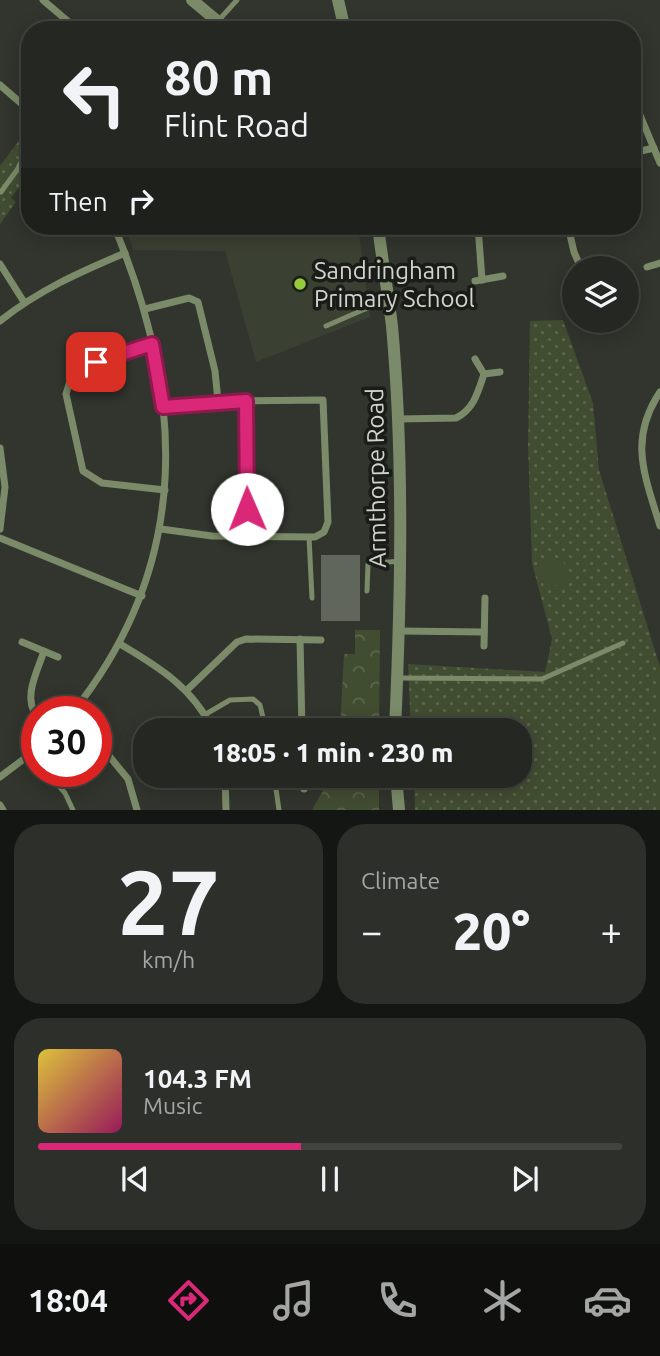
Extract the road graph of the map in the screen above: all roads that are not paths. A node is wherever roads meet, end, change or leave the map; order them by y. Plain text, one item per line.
1 (43, 0) edge
2 (192, 0) edge
3 (237, 0) edge
4 (338, 0) edge
5 (68, 21) edge
6 (217, 21) edge
7 (226, 21) edge
8 (343, 21) edge
9 (0, 85) edge
10 (21, 103) edge
11 (641, 117) edge
12 (654, 148) junction
13 (641, 151) edge
14 (21, 162) edge
15 (660, 163) edge
16 (1, 192) edge
17 (118, 235) edge
18 (379, 235) edge
19 (478, 235) edge
20 (570, 235) edge
21 (125, 253) junction
22 (575, 256) edge
23 (660, 263) edge
24 (0, 264) edge
25 (647, 267) dead end
26 (503, 276) dead end
27 (24, 302) junction
28 (388, 303) junction
29 (145, 309) junction
30 (0, 321) edge
31 (326, 326) dead end
32 (152, 344) junction
33 (475, 359) dead end
34 (500, 372) dead end
35 (484, 374) junction
36 (660, 392) edge
37 (218, 401) junction
38 (246, 401) junction
39 (163, 407) junction
40 (397, 419) junction
41 (0, 448) edge
42 (165, 491) junction
43 (660, 526) edge
44 (0, 529) edge
45 (160, 529) junction
46 (247, 536) junction
47 (309, 537) junction
48 (0, 538) edge
49 (400, 561) junction
50 (367, 592) dead end
51 (142, 596) junction
52 (312, 598) dead end
53 (485, 598) dead end
54 (399, 631) junction
55 (484, 632) junction
56 (300, 639) junction
57 (321, 640) dead end
58 (22, 642) dead end
59 (623, 643) dead end
60 (120, 644) junction
61 (484, 646) dead end
62 (44, 651) junction
63 (58, 657) dead end
64 (397, 678) junction
65 (187, 690) junction
66 (30, 696) edge
67 (84, 696) edge
68 (206, 714) junction
69 (208, 718) edge
70 (263, 718) edge
71 (302, 718) edge
72 (395, 718) edge
73 (112, 760) edge
74 (21, 764) edge
75 (0, 778) edge
76 (60, 787) edge
77 (225, 788) edge
78 (276, 788) edge
79 (397, 788) edge
80 (0, 805) edge
81 (3, 810) edge
82 (73, 810) edge
83 (137, 810) edge
84 (226, 810) edge
85 (279, 810) edge
86 (399, 810) edge

1 - 5 street
2 - 6 street
3 - 7 lane
4 - 8 street
9 - 10 street
11 - 12 street
12 - 13 street
12 - 15 street
14 - 16 lane
17 - 21 street
18 - 28 street, Armthorpe Road
19 - 26 street
20 - 22 street
21 - 27 street
21 - 29 street
23 - 25 street
24 - 27 street
27 - 30 street
28 - 31 lane
28 - 40 street, Armthorpe Road
29 - 32 street
29 - 37 street
32 - 39 street
32 - 42 street
33 - 35 street
34 - 35 street
35 - 40 street
36 - 43 street
37 - 38 street
37 - 39 street
38 - 46 street
38 - 47 street
39 - 42 street
40 - 49 street, Armthorpe Road
41 - 44 street
42 - 45 street
45 - 46 street
45 - 51 street
46 - 47 street
47 - 52 lane
48 - 51 street
49 - 50 lane
49 - 54 street, Armthorpe Road
51 - 60 street
53 - 55 street
54 - 55 street
54 - 64 street, Armthorpe Road
55 - 61 street
56 - 57 street
56 - 65 street
56 - 71 street
58 - 62 street
59 - 64 lane
60 - 65 street
60 - 67 street
62 - 63 street
62 - 66 street
64 - 72 street, Armthorpe Road
65 - 68 street
68 - 69 street
68 - 70 lane
73 - 83 street
74 - 75 street
76 - 82 lane
77 - 84 street
78 - 85 lane
79 - 86 street
80 - 81 street

